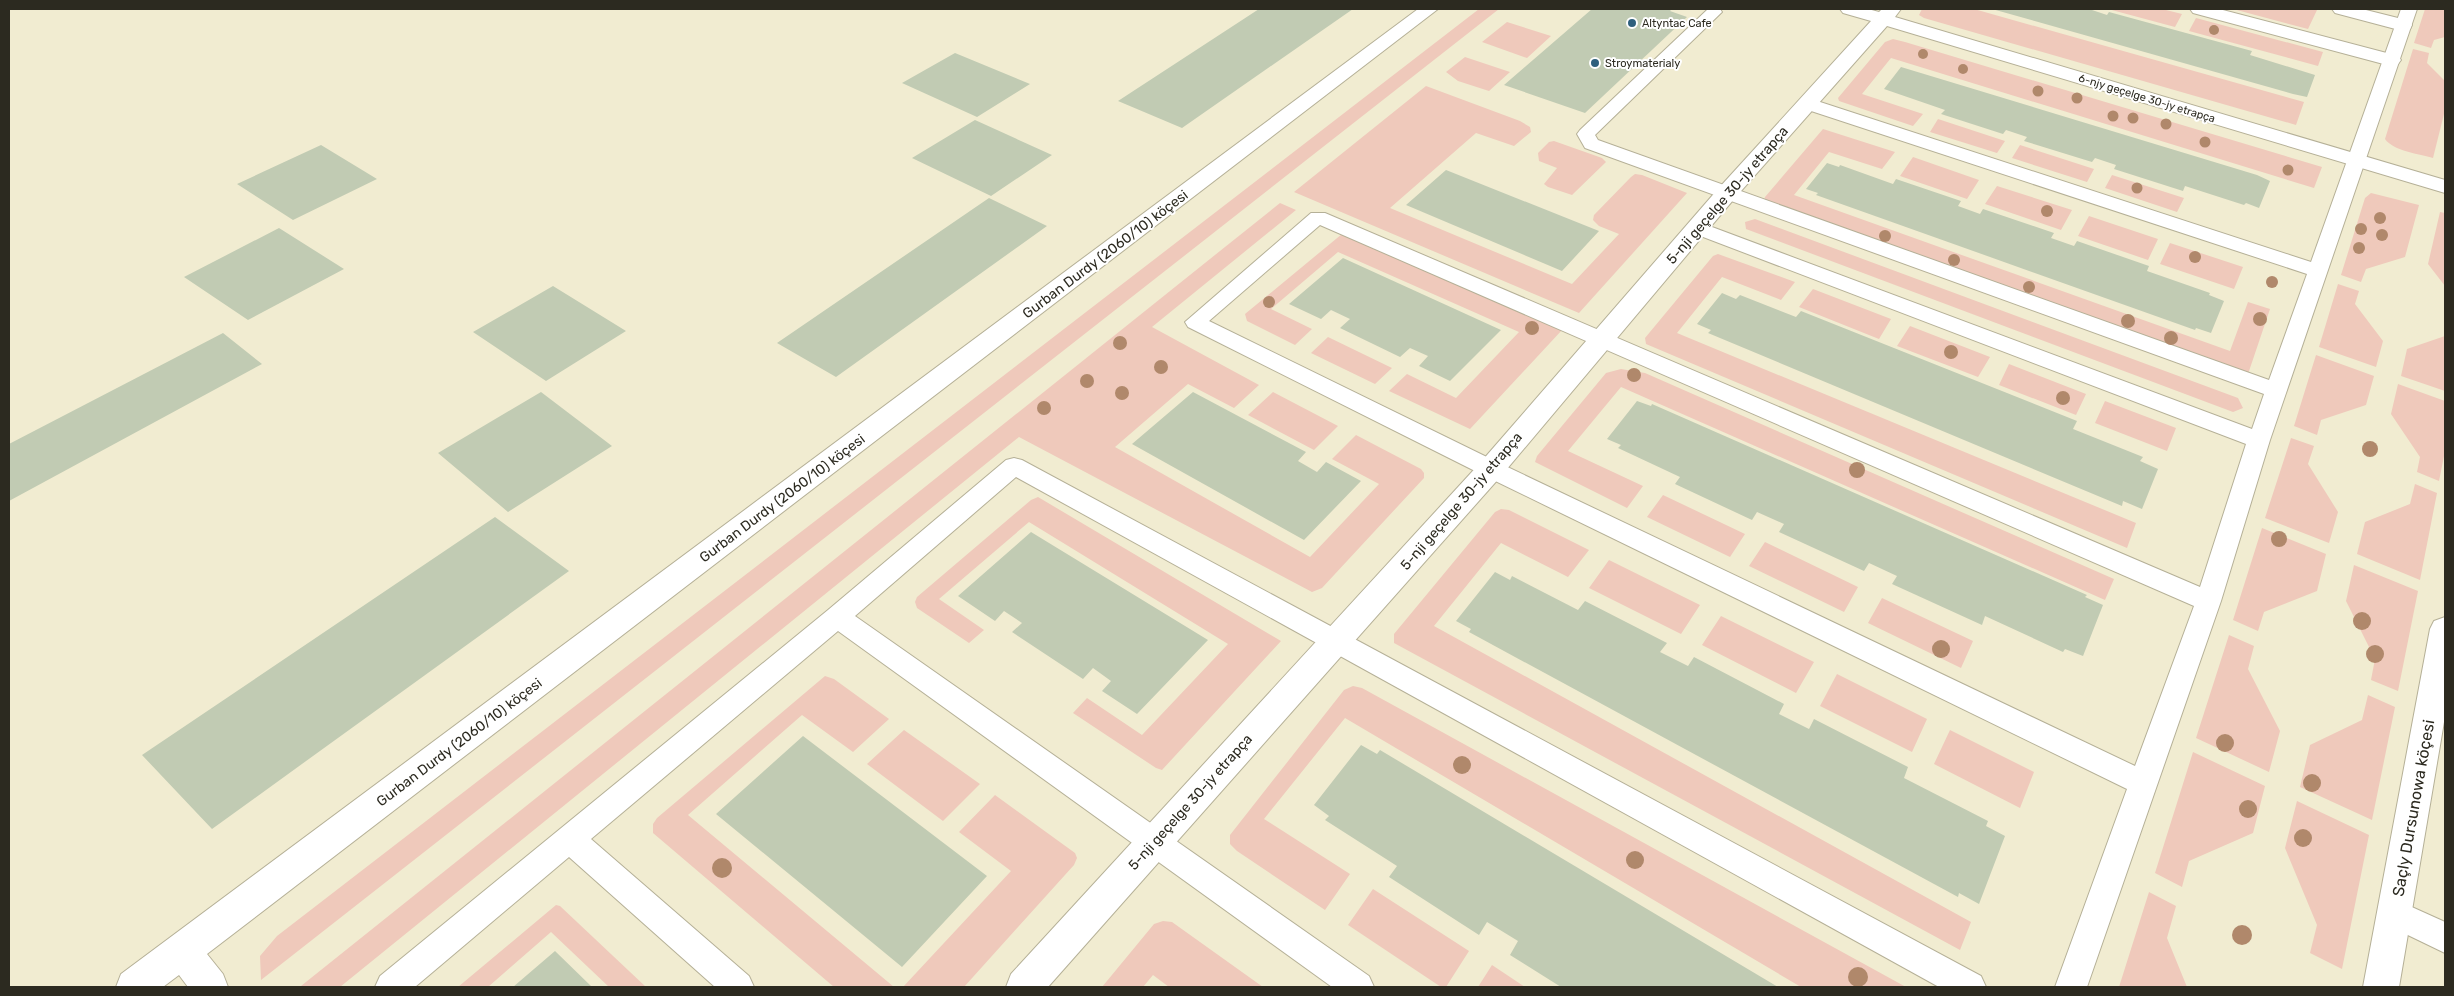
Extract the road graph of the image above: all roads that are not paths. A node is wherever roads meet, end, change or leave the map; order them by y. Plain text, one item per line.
1 (1429, 9) edge
2 (1849, 9) edge
3 (2199, 9) edge
4 (2341, 9) edge
5 (1714, 12) dead end
6 (1887, 14) edge
7 (2406, 17) edge
8 (2391, 60) junction
9 (1808, 104) junction
10 (2356, 160) junction
11 (2445, 186) edge
12 (1726, 194) junction
13 (1698, 228) junction
14 (2318, 271) junction
15 (1602, 340) junction
16 (2277, 391) junction
17 (2259, 440) junction
18 (1490, 469) junction
19 (2208, 601) junction
20 (837, 617) junction
21 (2445, 629) edge
22 (1336, 642) junction
23 (2439, 699) edge
24 (2142, 783) junction
25 (570, 839) junction
26 (1154, 842) junction
27 (2394, 913) junction
28 (2445, 938) edge
29 (183, 951) junction
30 (134, 987) edge
31 (210, 987) edge
32 (391, 987) edge
33 (738, 987) edge
34 (1024, 987) edge
35 (1358, 987) edge
36 (1970, 987) edge
37 (2071, 987) edge
38 (2381, 987) edge

1 - 29 street, Gurban Durdy (2060/10) köçesi
2 - 6 street, 6-njy geçelge 30-jy etrapça
3 - 8 street
4 - 7 street
5 - 12 lane
6 - 9 street, 5-nji geçelge 30-jy etrapça
6 - 10 street, 6-njy geçelge 30-jy etrapça
7 - 8 lane
8 - 10 lane
9 - 12 street, 5-nji geçelge 30-jy etrapça
9 - 14 lane
10 - 11 street, 6-njy geçelge 30-jy etrapça
10 - 14 lane
12 - 13 street, 5-nji geçelge 30-jy etrapça
12 - 16 lane
13 - 15 street, 5-nji geçelge 30-jy etrapça
13 - 17 lane
14 - 16 lane
15 - 18 street, 5-nji geçelge 30-jy etrapça
15 - 18 lane
15 - 19 lane
16 - 17 lane
17 - 19 lane
18 - 22 street, 5-nji geçelge 30-jy etrapça
18 - 24 lane
19 - 24 lane
20 - 22 lane
20 - 25 lane
20 - 26 lane
21 - 23 street, Saçly Dursunowa köçesi
22 - 26 street, 5-nji geçelge 30-jy etrapça
22 - 36 lane
23 - 27 street, Saçly Dursunowa köçesi
24 - 37 lane
25 - 32 lane
25 - 33 lane
26 - 34 street, 5-nji geçelge 30-jy etrapça
26 - 35 lane
27 - 28 lane
27 - 38 street, Saçly Dursunowa köçesi
29 - 30 street, Gurban Durdy (2060/10) köçesi
29 - 31 street

